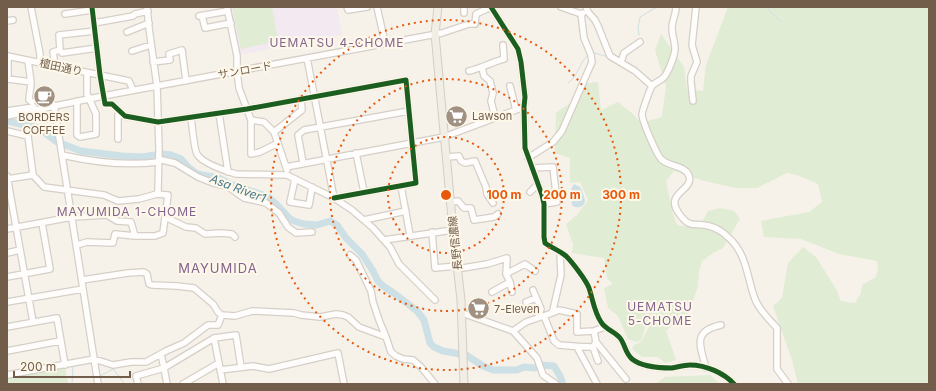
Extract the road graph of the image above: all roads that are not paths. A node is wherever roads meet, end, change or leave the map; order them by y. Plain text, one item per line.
1 (31, 7) edge
2 (347, 7) edge
3 (367, 7) edge
4 (377, 7) edge
5 (438, 7) edge
6 (491, 7) edge
7 (561, 7) edge
8 (676, 7) edge
9 (696, 7) edge
10 (92, 8) edge
11 (148, 9) edge
12 (228, 9) edge
13 (587, 10) edge
14 (65, 14) dead end
15 (581, 14) junction
16 (13, 20) dead end
17 (7, 21) edge
18 (94, 23) junction
19 (149, 23) junction
20 (231, 23) junction
21 (95, 31) junction
22 (127, 32) dead end
23 (435, 34) junction
24 (640, 42) dead end
25 (385, 43) junction
26 (151, 45) junction
27 (503, 45) dead end
28 (97, 48) junction
29 (60, 50) junction
30 (132, 51) dead end
31 (7, 56) edge
32 (307, 58) junction
33 (28, 61) junction
34 (153, 62) junction
35 (621, 62) junction
36 (40, 63) junction
37 (55, 66) junction
38 (482, 68) junction
39 (237, 71) junction
40 (469, 71) dead end
41 (88, 73) junction
42 (100, 75) junction
43 (186, 81) junction
44 (31, 82) junction
45 (157, 86) junction
46 (510, 86) dead end
47 (652, 86) junction
48 (133, 90) junction
49 (103, 96) junction
50 (314, 97) junction
51 (89, 99) junction
52 (301, 99) junction
53 (77, 101) junction
54 (693, 101) dead end
55 (32, 102) dead end
56 (54, 105) junction
57 (524, 107) junction
58 (247, 109) junction
59 (516, 110) junction
60 (7, 111) edge
61 (409, 111) junction
62 (219, 113) junction
63 (7, 116) edge
64 (125, 116) junction
65 (191, 117) junction
66 (495, 117) junction
67 (251, 120) junction
68 (158, 122) junction
69 (320, 126) junction
70 (7, 131) edge
71 (274, 132) junction
72 (444, 137) junction
73 (118, 139) dead end
74 (278, 143) junction
75 (412, 143) junction
76 (356, 153) junction
77 (62, 154) junction
78 (447, 157) junction
79 (528, 158) junction
80 (327, 159) junction
81 (158, 161) junction
82 (303, 163) junction
83 (286, 167) junction
84 (532, 168) junction
85 (228, 172) junction
86 (34, 175) junction
87 (287, 175) junction
88 (7, 178) edge
89 (296, 179) junction
90 (538, 184) junction
91 (401, 186) junction
92 (312, 187) junction
93 (68, 191) junction
94 (364, 192) junction
95 (530, 192) dead end
96 (157, 194) junction
97 (334, 198) junction
98 (451, 202) junction
99 (493, 203) dead end
100 (9, 204) edge
101 (544, 204) junction
102 (406, 211) junction
103 (498, 214) dead end
104 (72, 217) junction
105 (165, 217) junction
106 (364, 220) junction
107 (42, 223) junction
108 (17, 227) junction
109 (7, 229) edge
110 (453, 230) junction
111 (312, 232) dead end
112 (432, 232) junction
113 (410, 235) junction
114 (135, 236) junction
115 (235, 237) dead end
116 (384, 240) junction
117 (76, 245) junction
118 (20, 250) junction
119 (7, 253) edge
120 (560, 253) junction
121 (350, 255) dead end
122 (457, 268) junction
123 (535, 271) dead end
124 (24, 274) junction
125 (506, 274) junction
126 (7, 277) edge
127 (82, 280) junction
128 (510, 282) junction
129 (83, 289) junction
130 (533, 290) dead end
131 (492, 292) dead end
132 (512, 292) dead end
133 (29, 298) junction
134 (536, 298) junction
135 (435, 300) dead end
136 (7, 302) edge
137 (526, 302) dead end
138 (462, 313) junction
139 (552, 313) junction
140 (222, 315) junction
141 (541, 317) junction
142 (33, 322) junction
143 (721, 325) dead end
144 (7, 327) edge
145 (604, 327) junction
146 (513, 331) junction
147 (594, 332) junction
148 (386, 337) junction
149 (214, 338) junction
150 (60, 341) junction
151 (595, 345) junction
152 (577, 347) junction
153 (7, 351) edge
154 (161, 354) junction
155 (94, 359) junction
156 (598, 361) dead end
157 (219, 363) junction
158 (65, 365) junction
159 (241, 367) junction
160 (164, 368) junction
161 (706, 368) junction
162 (220, 370) junction
163 (7, 375) edge
164 (626, 379) dead end
165 (98, 384) edge
166 (138, 384) edge
167 (167, 384) edge
168 (183, 384) edge
169 (223, 384) edge
170 (344, 384) edge
171 (435, 384) edge
172 (464, 384) edge
173 (556, 384) edge
174 (597, 384) edge
175 (734, 384) edge
176 (788, 384) edge

1 - 36 street
2 - 3 street
4 - 25 street
5 - 23 main road, 長野信濃線
6 - 23 street, サンロード
6 - 57 street
7 - 15 street
8 - 47 street
9 - 54 street
10 - 14 street
10 - 18 street
11 - 18 street
11 - 19 street
12 - 20 street
12 - 20 street
13 - 15 street
13 - 35 street
15 - 79 street
16 - 17 street
18 - 21 street
19 - 22 street
19 - 26 street
20 - 39 street
21 - 28 street
21 - 29 street
23 - 25 street, サンロード
23 - 72 main road, 長野信濃線
24 - 35 street
25 - 32 street, サンロード
26 - 30 street
26 - 34 street
27 - 38 street
28 - 29 street
28 - 42 street
29 - 37 street
31 - 33 street, 檀田通り
31 - 44 street
32 - 39 street, サンロード
32 - 50 street
33 - 36 street, 檀田通り
33 - 44 street
34 - 43 street
34 - 45 street
35 - 47 street
36 - 37 street, 檀田通り
37 - 41 street, 檀田通り
38 - 40 street
38 - 66 street
39 - 43 street, サンロード
39 - 58 street
41 - 42 street, 檀田通り
41 - 51 street
42 - 48 street, 檀田通り
42 - 49 street
43 - 45 street, サンロード
44 - 55 street
45 - 48 street, サンロード
45 - 68 street
46 - 59 street
47 - 176 street
48 - 49 street, サンロード
49 - 51 street, サンロード
49 - 64 street
50 - 52 street
50 - 61 street
50 - 69 street
51 - 53 street, サンロード
51 - 53 street
52 - 58 street
52 - 71 street
53 - 56 street, サンロード
56 - 60 street, サンロード
56 - 63 street, サンロード
56 - 77 street
57 - 59 street
57 - 79 street
58 - 62 street
58 - 67 street
59 - 66 street
61 - 69 street
61 - 75 street
62 - 65 street
62 - 85 street
64 - 68 street
64 - 73 street
65 - 68 street
65 - 85 street
66 - 72 street
67 - 71 street
67 - 74 street
68 - 81 street
69 - 80 street
69 - 82 street
70 - 86 street
71 - 74 street
72 - 75 street
72 - 78 main road, 長野信濃線
74 - 83 street
75 - 76 street
75 - 91 street
76 - 80 street
76 - 94 street
77 - 81 street
77 - 93 street
78 - 98 main road, 長野信濃線
78 - 99 street
79 - 84 street
80 - 82 street
80 - 97 street
81 - 96 street
81 - 111 street
82 - 83 street
83 - 87 street
84 - 90 street
84 - 101 street
85 - 87 street
86 - 88 street
86 - 93 street
87 - 89 street
88 - 100 street
89 - 92 street
89 - 92 street
90 - 95 street
90 - 101 street
91 - 94 street
91 - 102 street
92 - 97 street
93 - 96 street
93 - 104 street
94 - 97 street
96 - 105 street
97 - 106 street
98 - 103 street
98 - 110 main road, 長野信濃線
100 - 108 street
101 - 120 street
102 - 106 street
102 - 113 street
104 - 107 street
104 - 114 street
104 - 117 street
105 - 114 street
105 - 115 street
106 - 116 street
107 - 108 street
107 - 124 street
108 - 109 street
108 - 118 street
110 - 112 street
110 - 122 main road, 長野信濃線
112 - 113 street
112 - 122 street
113 - 116 street
114 - 117 street
116 - 135 street
117 - 127 street
118 - 119 street
118 - 124 street
120 - 139 street
120 - 145 street
121 - 148 street
122 - 125 street
122 - 138 main road, 長野信濃線
123 - 125 street
124 - 126 street
124 - 133 street
125 - 128 street
127 - 129 street
127 - 140 street
128 - 131 street
128 - 132 street
129 - 133 street
129 - 155 street
130 - 134 street
133 - 136 street
133 - 142 street
134 - 137 street
134 - 141 street
138 - 146 street
138 - 172 main road, 長野信濃線
139 - 141 street
139 - 147 street
140 - 148 street
140 - 154 street
141 - 146 street
141 - 152 street
142 - 144 street
142 - 150 street
143 - 161 street
145 - 147 street
145 - 161 street
146 - 173 street
147 - 151 street
148 - 171 street
149 - 157 street
149 - 159 street
149 - 160 street
150 - 153 street
150 - 158 street
151 - 152 street
151 - 156 street
151 - 164 street
152 - 174 street
154 - 155 street
154 - 160 street
155 - 158 street
155 - 165 street
157 - 162 street
157 - 168 street
158 - 163 street
159 - 162 street
159 - 170 street
160 - 166 street
160 - 167 street
161 - 175 street
162 - 169 street

